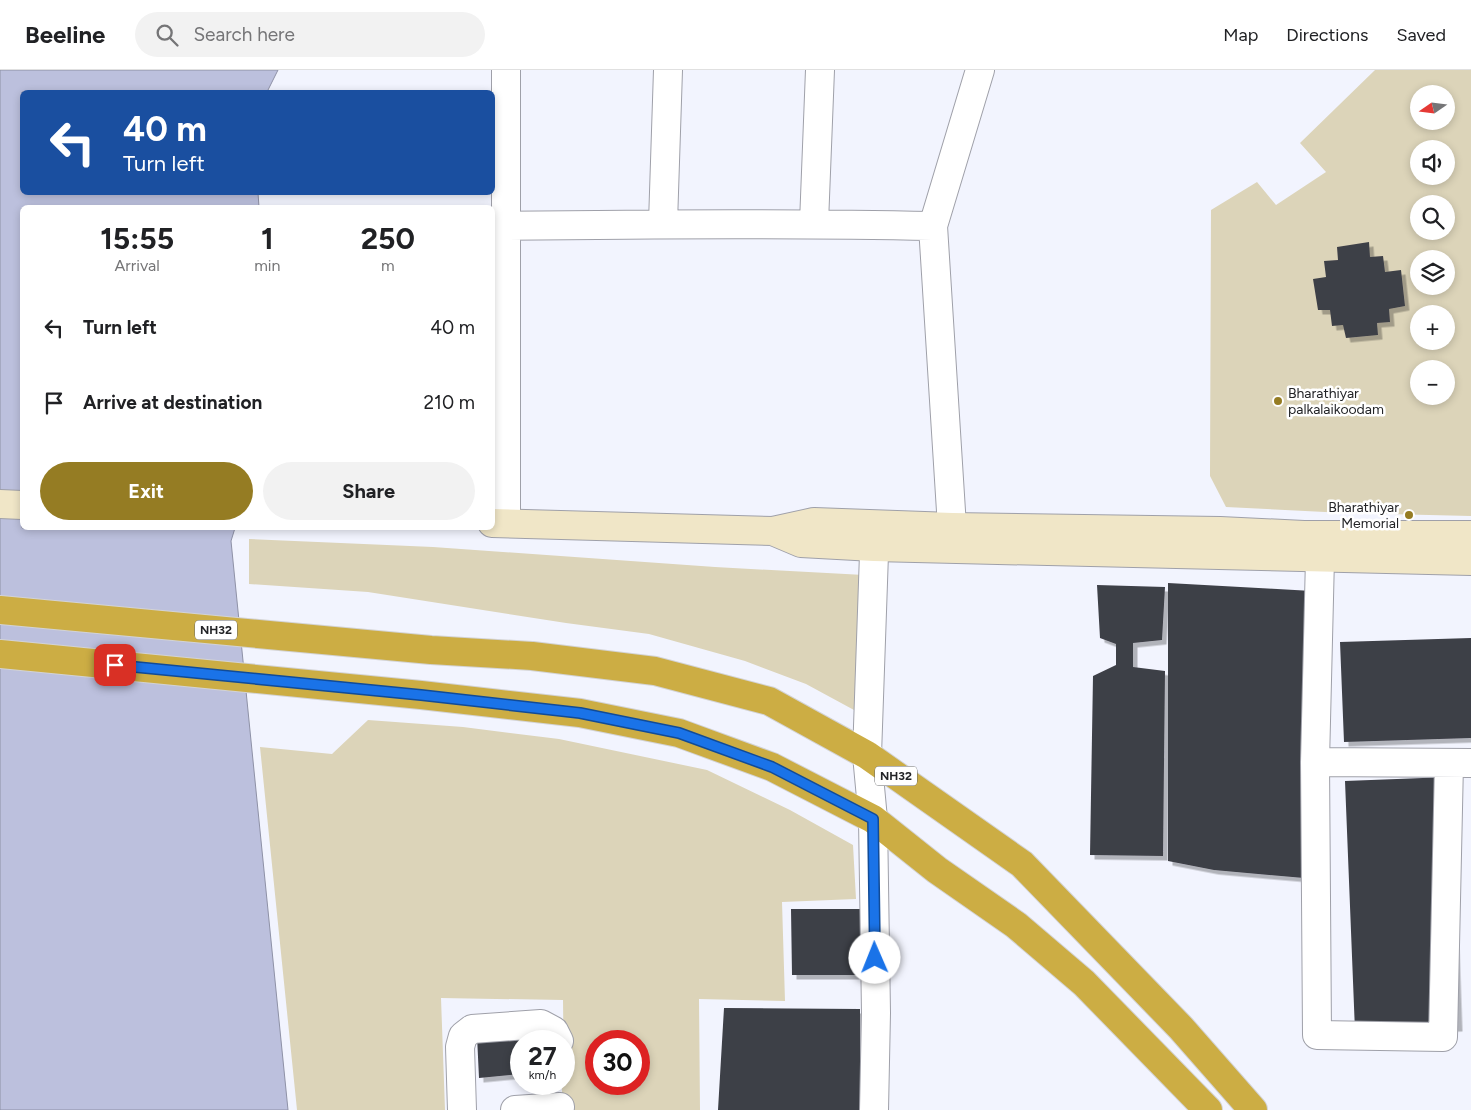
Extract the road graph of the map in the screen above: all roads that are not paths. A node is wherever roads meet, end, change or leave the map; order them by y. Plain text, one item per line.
1 (506, 70) edge
2 (668, 70) edge
3 (820, 70) edge
4 (980, 70) edge
5 (663, 223) junction
6 (814, 224) junction
7 (500, 226) edge
8 (933, 226) junction
9 (0, 504) edge
10 (20, 505) edge
11 (499, 523) edge
12 (952, 527) junction
13 (1471, 535) edge
14 (874, 536) junction
15 (1320, 558) junction
16 (1471, 561) edge
17 (0, 610) edge
18 (0, 654) edge
19 (867, 755) junction
20 (1315, 762) junction
21 (1460, 763) edge
22 (873, 819) junction
23 (552, 1030) edge
24 (560, 1100) edge
25 (462, 1110) edge
26 (515, 1110) edge
27 (874, 1110) edge
28 (1208, 1110) edge
29 (1253, 1110) edge

1 - 7 street
2 - 5 street
3 - 6 street
4 - 8 street
5 - 6 street
5 - 7 street
6 - 8 street
7 - 11 street
8 - 12 street
9 - 10 street
11 - 14 street
12 - 13 street
12 - 14 street
14 - 15 street
14 - 19 street
15 - 16 street
15 - 20 street
17 - 19 highway, NH32
18 - 22 highway
19 - 22 street
19 - 29 highway, NH32
20 - 21 street
20 - 21 street
22 - 27 street
22 - 28 highway
23 - 25 street
24 - 26 street

